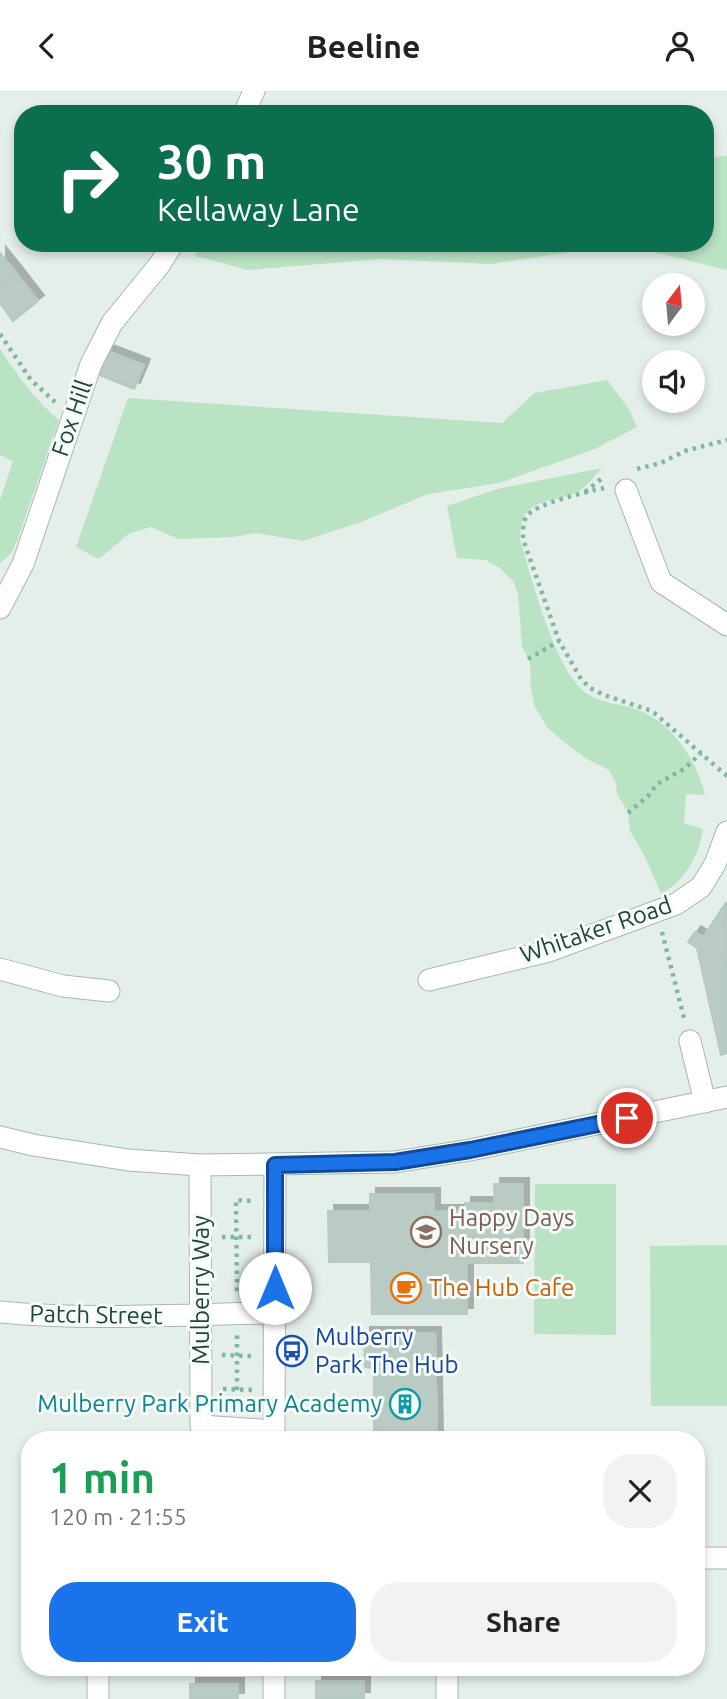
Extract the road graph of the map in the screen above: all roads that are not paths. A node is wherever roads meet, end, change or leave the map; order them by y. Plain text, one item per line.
1 (167, 252) edge
2 (626, 480) road end
3 (0, 608) edge
4 (723, 620) edge
5 (727, 832) edge
6 (0, 969) edge
7 (429, 979) dead end
8 (109, 991) dead end
9 (690, 1041) road end
10 (727, 1097) edge
11 (705, 1102) junction
12 (0, 1137) edge
13 (201, 1165) junction
14 (275, 1165) junction
15 (0, 1312) edge
16 (275, 1313) junction
17 (200, 1315) junction
18 (238, 1431) edge
19 (274, 1431) edge
20 (705, 1558) edge
21 (727, 1558) edge
22 (98, 1676) edge
23 (274, 1676) edge
24 (447, 1676) edge
25 (98, 1699) edge
26 (274, 1699) edge
27 (447, 1699) edge

1 - 3 street, Fox Hill
2 - 4 street
5 - 7 street, Whitaker Road
6 - 8 street
9 - 11 street
10 - 11 street
11 - 14 street
12 - 13 street
13 - 14 street
13 - 17 street, Mulberry Way
14 - 16 street, Mulberry Way
15 - 17 street, Patch Street
16 - 17 street, Patch Street
16 - 19 street, Mulberry Way
17 - 18 street, Mulberry Way
20 - 21 street
22 - 25 street
23 - 26 street
24 - 27 street

